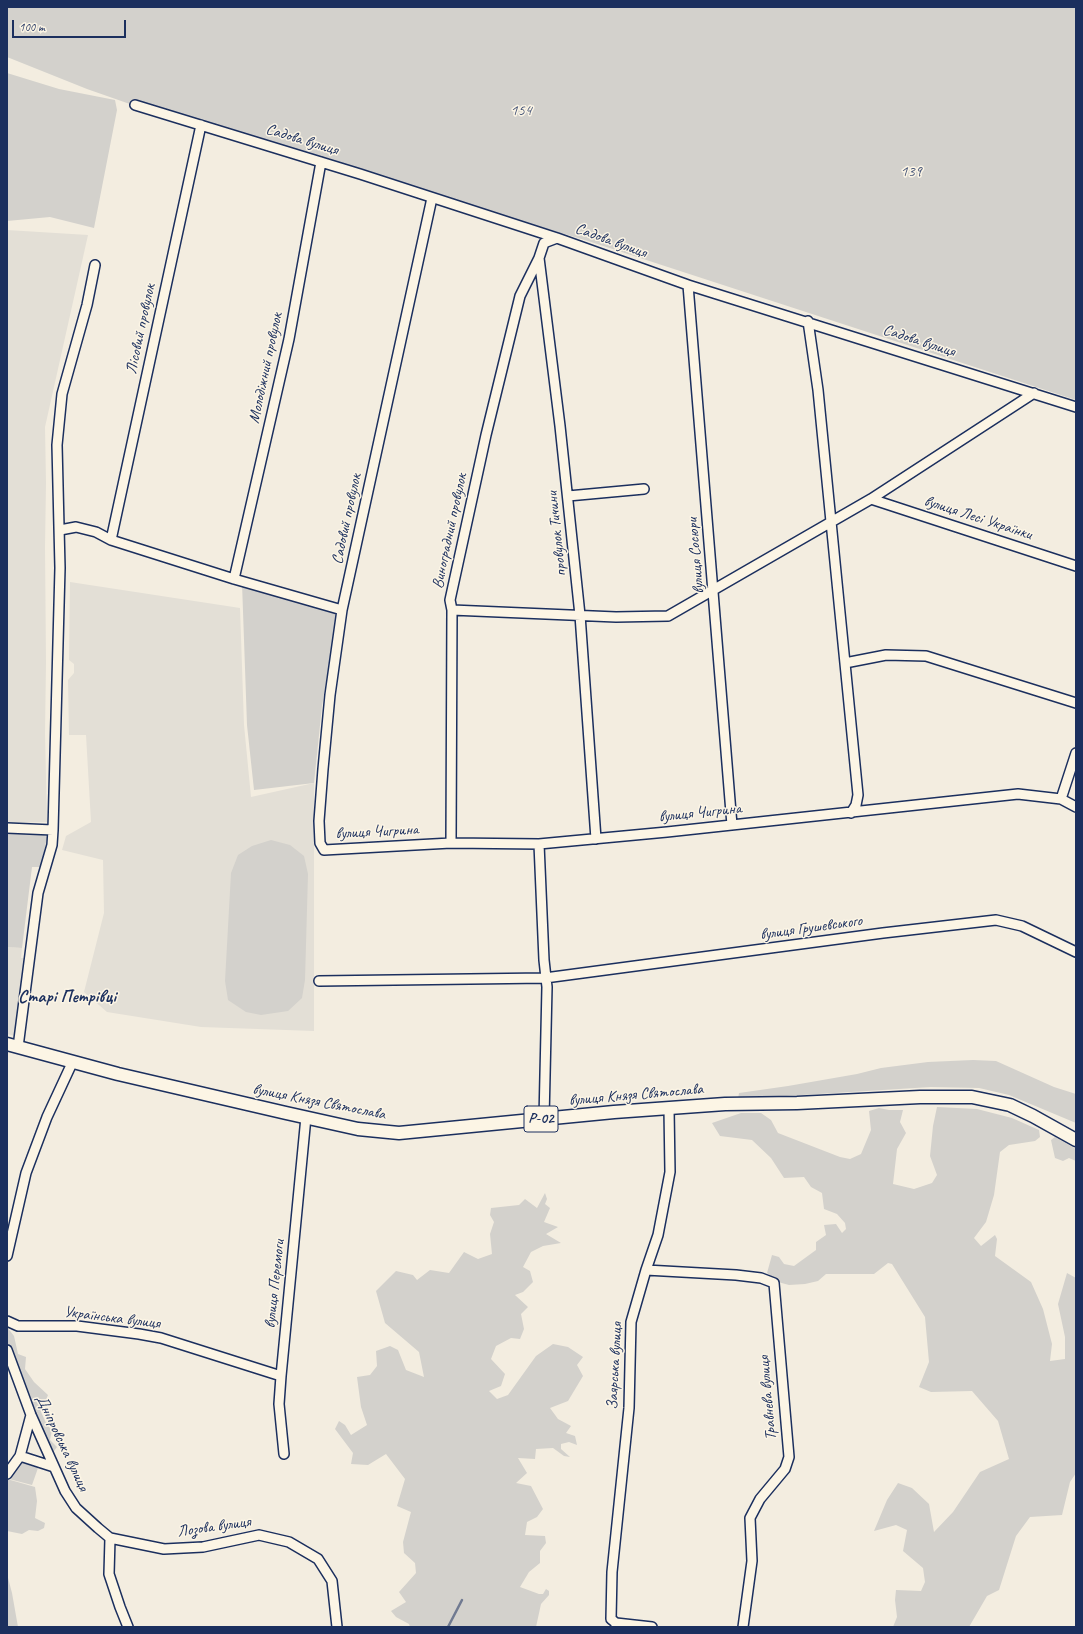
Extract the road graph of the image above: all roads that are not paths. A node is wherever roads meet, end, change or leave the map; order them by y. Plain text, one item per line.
1 (135, 105) dead end
2 (201, 125) junction
3 (321, 162) junction
4 (432, 198) junction
5 (557, 238) junction
6 (539, 258) junction
7 (95, 265) dead end
8 (688, 285) junction
9 (808, 321) junction
10 (1034, 393) junction
11 (1076, 407) edge
12 (644, 489) dead end
13 (568, 496) junction
14 (871, 499) junction
15 (830, 523) junction
16 (60, 530) junction
17 (111, 540) junction
18 (1076, 566) edge
19 (234, 578) junction
20 (714, 589) junction
21 (342, 610) junction
22 (452, 610) junction
23 (580, 615) junction
24 (845, 663) junction
25 (1076, 703) edge
26 (1076, 753) edge
27 (1061, 799) junction
28 (1076, 806) edge
29 (851, 813) junction
30 (732, 825) junction
31 (7, 828) edge
32 (53, 830) junction
33 (596, 839) junction
34 (451, 843) junction
35 (539, 844) junction
36 (324, 850) joint
37 (1076, 952) edge
38 (546, 978) junction
39 (319, 981) dead end
40 (12, 1045) edge
41 (73, 1061) junction
42 (669, 1109) junction
43 (306, 1117) junction
44 (544, 1119) junction
45 (1076, 1140) edge
46 (7, 1256) edge
47 (646, 1270) junction
48 (7, 1321) edge
49 (7, 1350) edge
50 (281, 1376) junction
51 (32, 1415) junction
52 (284, 1454) dead end
53 (20, 1456) junction
54 (54, 1467) junction
55 (7, 1474) edge
56 (110, 1538) junction
57 (616, 1625) edge
58 (128, 1627) edge
59 (338, 1627) edge
60 (652, 1627) edge
61 (743, 1627) edge

1 - 2 street, Садова вулиця
2 - 3 street, Садова вулиця
2 - 17 street, Лісовий провулок
3 - 4 street, Садова вулиця
3 - 19 street, Молодіжний провулок
4 - 5 street, Садова вулиця
4 - 21 street, Садовий провулок
5 - 6 street
5 - 8 street, Садова вулиця
6 - 13 street, провулок Тичини
6 - 22 street, Виноградний провулок
7 - 16 street
8 - 9 street, Садова вулиця
8 - 20 street, вулиця Сосюри
9 - 10 street, Садова вулиця
9 - 15 street
10 - 11 street, Садова вулиця
10 - 14 street
12 - 13 street
13 - 23 street, провулок Тичини
14 - 15 street
14 - 18 street, вулиця Лесі Українки
15 - 20 street
15 - 24 street
16 - 17 street
16 - 32 street
17 - 19 street
19 - 21 street
20 - 23 street
20 - 30 street, вулиця Сосюри
21 - 36 street, Садовий провулок
22 - 23 street
22 - 34 street, Виноградний провулок
23 - 33 street, провулок Тичини
24 - 25 street
24 - 29 street
26 - 27 street
27 - 28 street, вулиця Чигрина
27 - 29 street, вулиця Чигрина
29 - 30 street, вулиця Чигрина
30 - 33 street, вулиця Чигрина
31 - 32 street
32 - 40 street
33 - 35 street, вулиця Чигрина
34 - 35 street, вулиця Чигрина
34 - 36 street, вулиця Чигрина
35 - 38 street
37 - 38 street, вулиця Грушевського
38 - 39 street, вулиця Грушевського
38 - 44 street
40 - 41 main road, вулиця Князя Святослава / Р-02
41 - 43 main road, вулиця Князя Святослава / Р-02
41 - 46 street
42 - 44 main road, вулиця Князя Святослава / Р-02
42 - 45 main road, вулиця Князя Святослава / Р-02
42 - 47 street, Заярська вулиця
43 - 44 main road, вулиця Князя Святослава / Р-02
43 - 50 street, вулиця Перемоги
47 - 57 street, Заярська вулиця
47 - 61 street, Травнева вулиця
48 - 50 street, Українська вулиця
49 - 51 street, Дніпровська вулиця
50 - 52 street, вулиця Перемоги
51 - 53 street
51 - 54 street, Дніпровська вулиця
53 - 54 street
53 - 55 street
54 - 56 street, Дніпровська вулиця
56 - 58 street
56 - 59 street, Лозова вулиця
57 - 60 street

